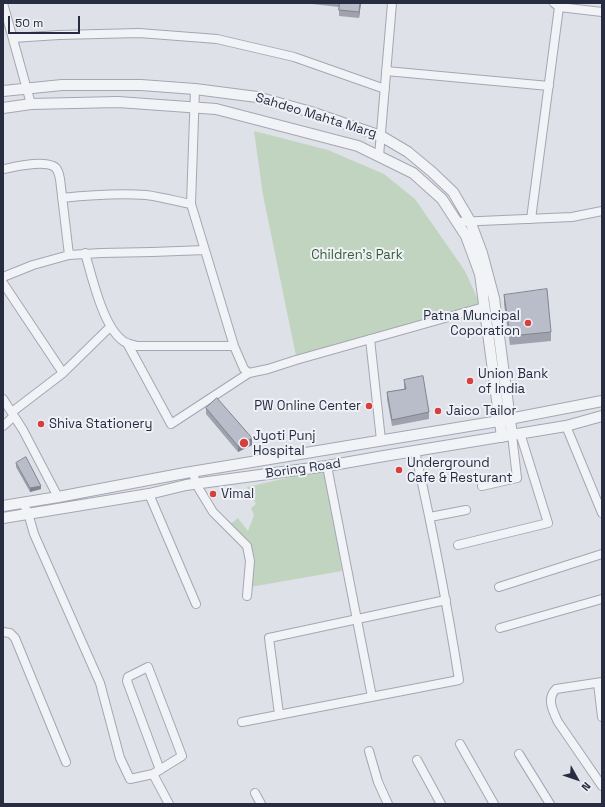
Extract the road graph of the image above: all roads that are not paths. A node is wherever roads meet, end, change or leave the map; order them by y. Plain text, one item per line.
1 (3, 3) edge
2 (392, 3) edge
3 (557, 5) edge
4 (602, 12) edge
5 (13, 38) junction
6 (386, 71) junction
7 (549, 86) junction
8 (26, 88) junction
9 (195, 89) junction
10 (385, 89) junction
11 (3, 91) edge
12 (31, 104) junction
13 (194, 107) junction
14 (3, 108) edge
15 (381, 136) junction
16 (379, 156) junction
17 (3, 169) edge
18 (62, 198) junction
19 (191, 204) junction
20 (602, 211) edge
21 (531, 218) junction
22 (470, 221) junction
23 (457, 222) junction
24 (205, 250) junction
25 (85, 253) junction
26 (69, 255) junction
27 (3, 276) edge
28 (3, 283) edge
29 (484, 307) junction
30 (110, 327) junction
31 (370, 339) junction
32 (127, 343) junction
33 (234, 346) junction
34 (63, 373) junction
35 (249, 373) junction
36 (3, 399) edge
37 (602, 401) edge
38 (13, 414) junction
39 (602, 416) edge
40 (510, 419) junction
41 (499, 421) junction
42 (3, 426) edge
43 (566, 426) junction
44 (511, 435) junction
45 (382, 440) junction
46 (415, 451) junction
47 (327, 466) junction
48 (193, 472) junction
49 (196, 484) junction
50 (482, 486) dead end
51 (149, 494) junction
52 (58, 497) junction
53 (23, 503) junction
54 (3, 506) edge
55 (466, 510) dead end
56 (28, 513) junction
57 (602, 513) edge
58 (430, 516) junction
59 (3, 518) edge
60 (458, 545) dead end
61 (602, 554) edge
62 (499, 586) dead end
63 (247, 596) dead end
64 (602, 599) edge
65 (446, 600) junction
66 (196, 604) dead end
67 (356, 619) junction
68 (500, 628) dead end
69 (3, 632) edge
70 (600, 683) edge
71 (372, 697) junction
72 (279, 714) junction
73 (602, 717) edge
74 (242, 722) dead end
75 (460, 744) dead end
76 (369, 751) dead end
77 (518, 754) dead end
78 (417, 760) dead end
79 (66, 762) dead end
80 (157, 772) junction
81 (602, 786) edge
82 (255, 793) dead end
83 (169, 804) edge
84 (261, 804) edge
85 (388, 804) edge
86 (441, 804) edge
87 (494, 804) edge
88 (550, 804) edge

1 - 5 street
2 - 6 street
3 - 4 street
3 - 7 street
5 - 8 street
5 - 10 street
6 - 7 street
6 - 10 street
7 - 21 street
8 - 9 street, Sahdeo Mahta Marg
8 - 11 street, Sahdeo Mahta Marg
8 - 12 street
9 - 13 street
9 - 15 street, Sahdeo Mahta Marg
10 - 15 street
12 - 13 street, Sahdeo Mahta Marg
12 - 14 street, Sahdeo Mahta Marg
13 - 16 street, Sahdeo Mahta Marg
13 - 19 street
15 - 16 street
15 - 22 street, Sahdeo Mahta Marg
16 - 23 street, Sahdeo Mahta Marg
17 - 18 street
18 - 19 street
18 - 26 street
19 - 24 street
20 - 21 street
21 - 22 street
22 - 23 street
22 - 40 street, Sahdeo Mahta Marg
23 - 29 street, Sahdeo Mahta Marg
24 - 25 street
24 - 33 street
25 - 26 street
25 - 30 street
26 - 27 street
28 - 34 street
29 - 31 street
29 - 41 street, Sahdeo Mahta Marg
30 - 32 street
30 - 34 street
31 - 35 street
31 - 45 street
32 - 33 street
32 - 35 street
33 - 35 street
34 - 38 street
36 - 38 street
37 - 40 street
38 - 42 street
38 - 52 street
39 - 43 street, Boring Road
40 - 41 street
40 - 44 street, Sahdeo Mahta Marg
41 - 44 street, Sahdeo Mahta Marg
41 - 45 street
43 - 44 street, Boring Road
43 - 57 street
44 - 46 street, Boring Road
44 - 50 street
44 - 60 street
45 - 48 street
46 - 47 street, Boring Road
46 - 58 street
47 - 49 street, Boring Road
47 - 67 street
48 - 49 street
48 - 52 street
49 - 51 street, Boring Road
49 - 63 street
51 - 56 street, Boring Road
51 - 66 street
52 - 53 street
53 - 54 street
53 - 56 street
55 - 58 street
56 - 59 street, Boring Road
56 - 80 street
58 - 65 street
61 - 62 street
64 - 68 street
65 - 67 street
65 - 71 street
67 - 71 street
67 - 72 street
69 - 79 street
70 - 73 street
70 - 81 street
71 - 72 street
72 - 74 street
75 - 87 street
76 - 85 street
77 - 88 street
78 - 86 street
80 - 80 street
80 - 83 street
82 - 84 street

